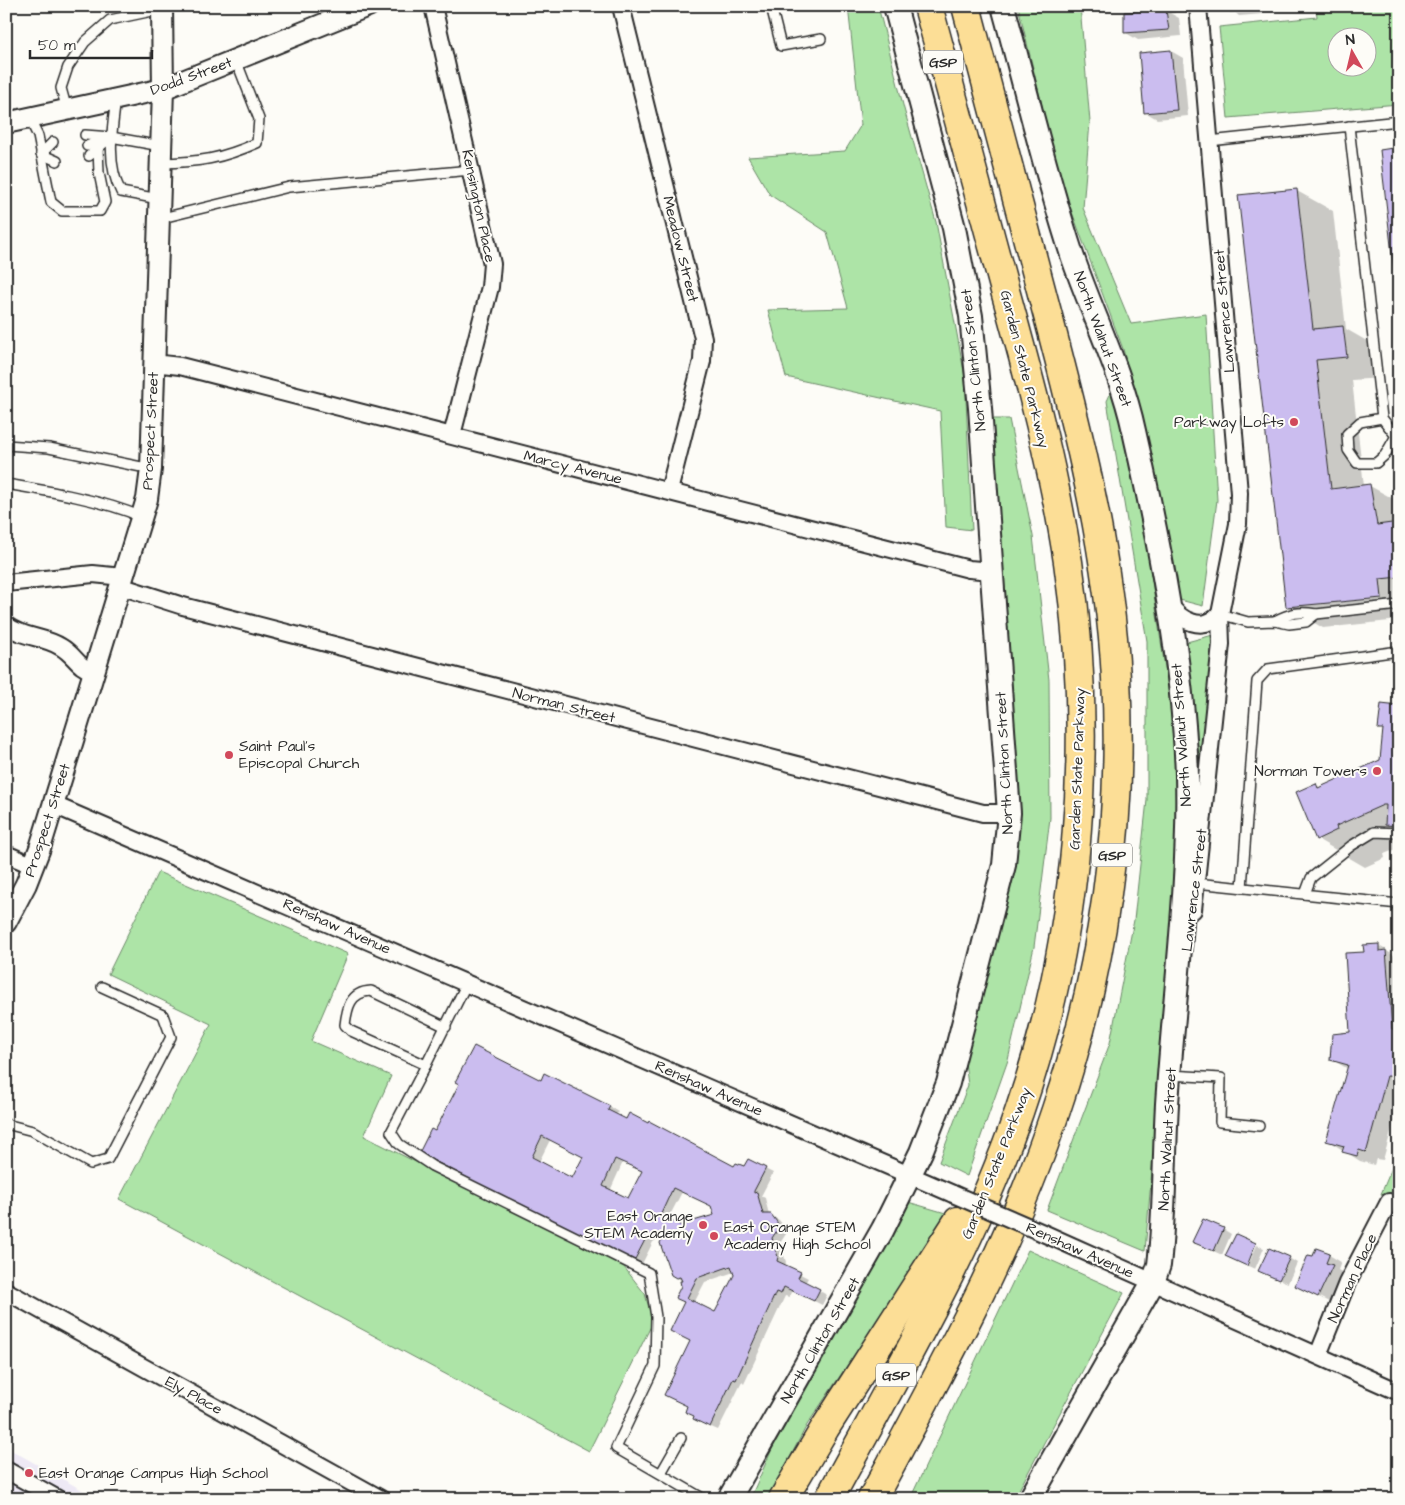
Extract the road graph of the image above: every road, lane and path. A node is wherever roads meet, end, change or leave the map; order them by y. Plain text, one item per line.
1 (368, 6) edge
2 (433, 6) edge
3 (621, 6) edge
4 (771, 6) edge
5 (895, 6) edge
6 (928, 6) edge
7 (966, 6) edge
8 (1198, 6) edge
9 (162, 8) edge
10 (1005, 13) edge
11 (820, 39) dead end
12 (236, 60) junction
13 (163, 88) junction
14 (116, 99) junction
15 (66, 110) junction
16 (29, 118) junction
17 (1399, 121) edge
18 (6, 123) edge
19 (1348, 126) junction
20 (84, 135) dead end
21 (111, 137) junction
22 (53, 142) dead end
23 (1209, 142) junction
24 (87, 146) dead end
25 (98, 148) junction
26 (55, 152) dead end
27 (41, 154) junction
28 (160, 154) junction
29 (89, 156) dead end
30 (57, 161) dead end
31 (471, 170) junction
32 (159, 199) junction
33 (158, 219) junction
34 (153, 363) junction
35 (1382, 418) junction
36 (452, 435) junction
37 (1397, 436) edge
38 (6, 445) edge
39 (151, 469) junction
40 (6, 484) edge
41 (669, 491) junction
42 (142, 517) junction
43 (992, 571) junction
44 (122, 582) junction
45 (6, 583) edge
46 (1167, 599) junction
47 (1399, 606) edge
48 (1220, 614) junction
49 (6, 625) edge
50 (1399, 651) edge
51 (94, 672) junction
52 (54, 805) junction
53 (1009, 813) junction
54 (1399, 833) edge
55 (6, 854) edge
56 (34, 866) junction
57 (1196, 883) junction
58 (1242, 888) junction
59 (1306, 894) junction
60 (1399, 904) edge
61 (6, 922) edge
62 (467, 983) junction
63 (102, 987) dead end
64 (446, 1027) junction
65 (1172, 1046) junction
66 (426, 1065) junction
67 (1170, 1075) junction
68 (6, 1124) edge
69 (1259, 1126) dead end
70 (1008, 1141) junction
71 (910, 1176) junction
72 (1389, 1202) dead end
73 (1152, 1282) junction
74 (6, 1291) edge
75 (1318, 1355) junction
76 (1362, 1375) junction
77 (1399, 1386) edge
78 (1399, 1392) edge
79 (909, 1430) junction
80 (681, 1438) dead end
81 (6, 1470) edge
82 (662, 1474) junction
83 (58, 1499) edge
84 (381, 1499) edge
85 (704, 1499) edge
86 (729, 1499) edge
87 (783, 1499) edge
88 (829, 1499) edge
89 (872, 1499) edge
90 (879, 1499) edge
91 (1030, 1499) edge

1 - 12 street, Dodd Street
2 - 31 street, Kensington Place
3 - 41 street, Meadow Street
4 - 11 lane
5 - 43 main road, North Clinton Street
6 - 70 highway, Garden State Parkway / GSP
7 - 79 highway, GSP
8 - 23 street, Lawrence Street
9 - 13 street, Prospect Street
9 - 15 lane
10 - 46 main road, North Walnut Street
12 - 13 street, Dodd Street
12 - 28 lane
13 - 14 street, Dodd Street
13 - 28 street, Prospect Street
14 - 15 street, Dodd Street
14 - 21 lane
15 - 16 street, Dodd Street
16 - 18 street, Dodd Street
16 - 27 lane
17 - 19 lane
19 - 23 lane
19 - 35 lane
20 - 21 lane
21 - 24 lane
21 - 25 lane
21 - 28 lane
21 - 32 lane
22 - 27 lane
23 - 48 street, Lawrence Street
25 - 27 lane
25 - 29 lane
26 - 27 lane
27 - 30 lane
28 - 32 street, Prospect Street
31 - 33 lane
31 - 36 street, Kensington Place
32 - 33 street, Prospect Street
33 - 34 street, Prospect Street
34 - 36 street, Marcy Avenue
34 - 39 street, Prospect Street
35 - 37 lane
35 - 37 lane
36 - 41 street, Marcy Avenue
38 - 39 lane
39 - 42 street, Prospect Street
40 - 42 lane
41 - 43 street, Marcy Avenue
42 - 44 street, Prospect Street
43 - 53 main road, North Clinton Street
44 - 45 street, Norman Street
44 - 51 street, Prospect Street
44 - 53 street, Norman Street
46 - 48 street
46 - 65 main road, North Walnut Street
47 - 48 lane
48 - 57 street, Lawrence Street
49 - 51 street
50 - 58 lane
51 - 52 street, Prospect Street
52 - 56 street, Prospect Street
52 - 62 street, Renshaw Avenue
53 - 71 main road, North Clinton Street
54 - 59 lane
55 - 56 street
56 - 61 street, Prospect Street
57 - 58 lane
57 - 65 street, Lawrence Street
58 - 59 lane
59 - 60 lane
62 - 64 lane
62 - 71 street, Renshaw Avenue
63 - 68 lane
64 - 66 lane
64 - 66 lane
65 - 67 main road, North Walnut Street
66 - 82 lane
67 - 69 lane
67 - 73 main road, North Walnut Street
70 - 87 highway
70 - 88 highway, Garden State Parkway / GSP
71 - 73 street, Renshaw Avenue, bridge
71 - 86 main road, North Clinton Street
72 - 75 street, Norman Place
73 - 75 street, Renshaw Avenue
73 - 91 main road, North Walnut Street
74 - 84 street, Ely Place
75 - 76 street, Renshaw Avenue
76 - 77 street, Renshaw Avenue
76 - 78 street, Renshaw Avenue
79 - 89 highway, GSP
79 - 90 highway
80 - 82 lane
81 - 83 street
82 - 85 lane

